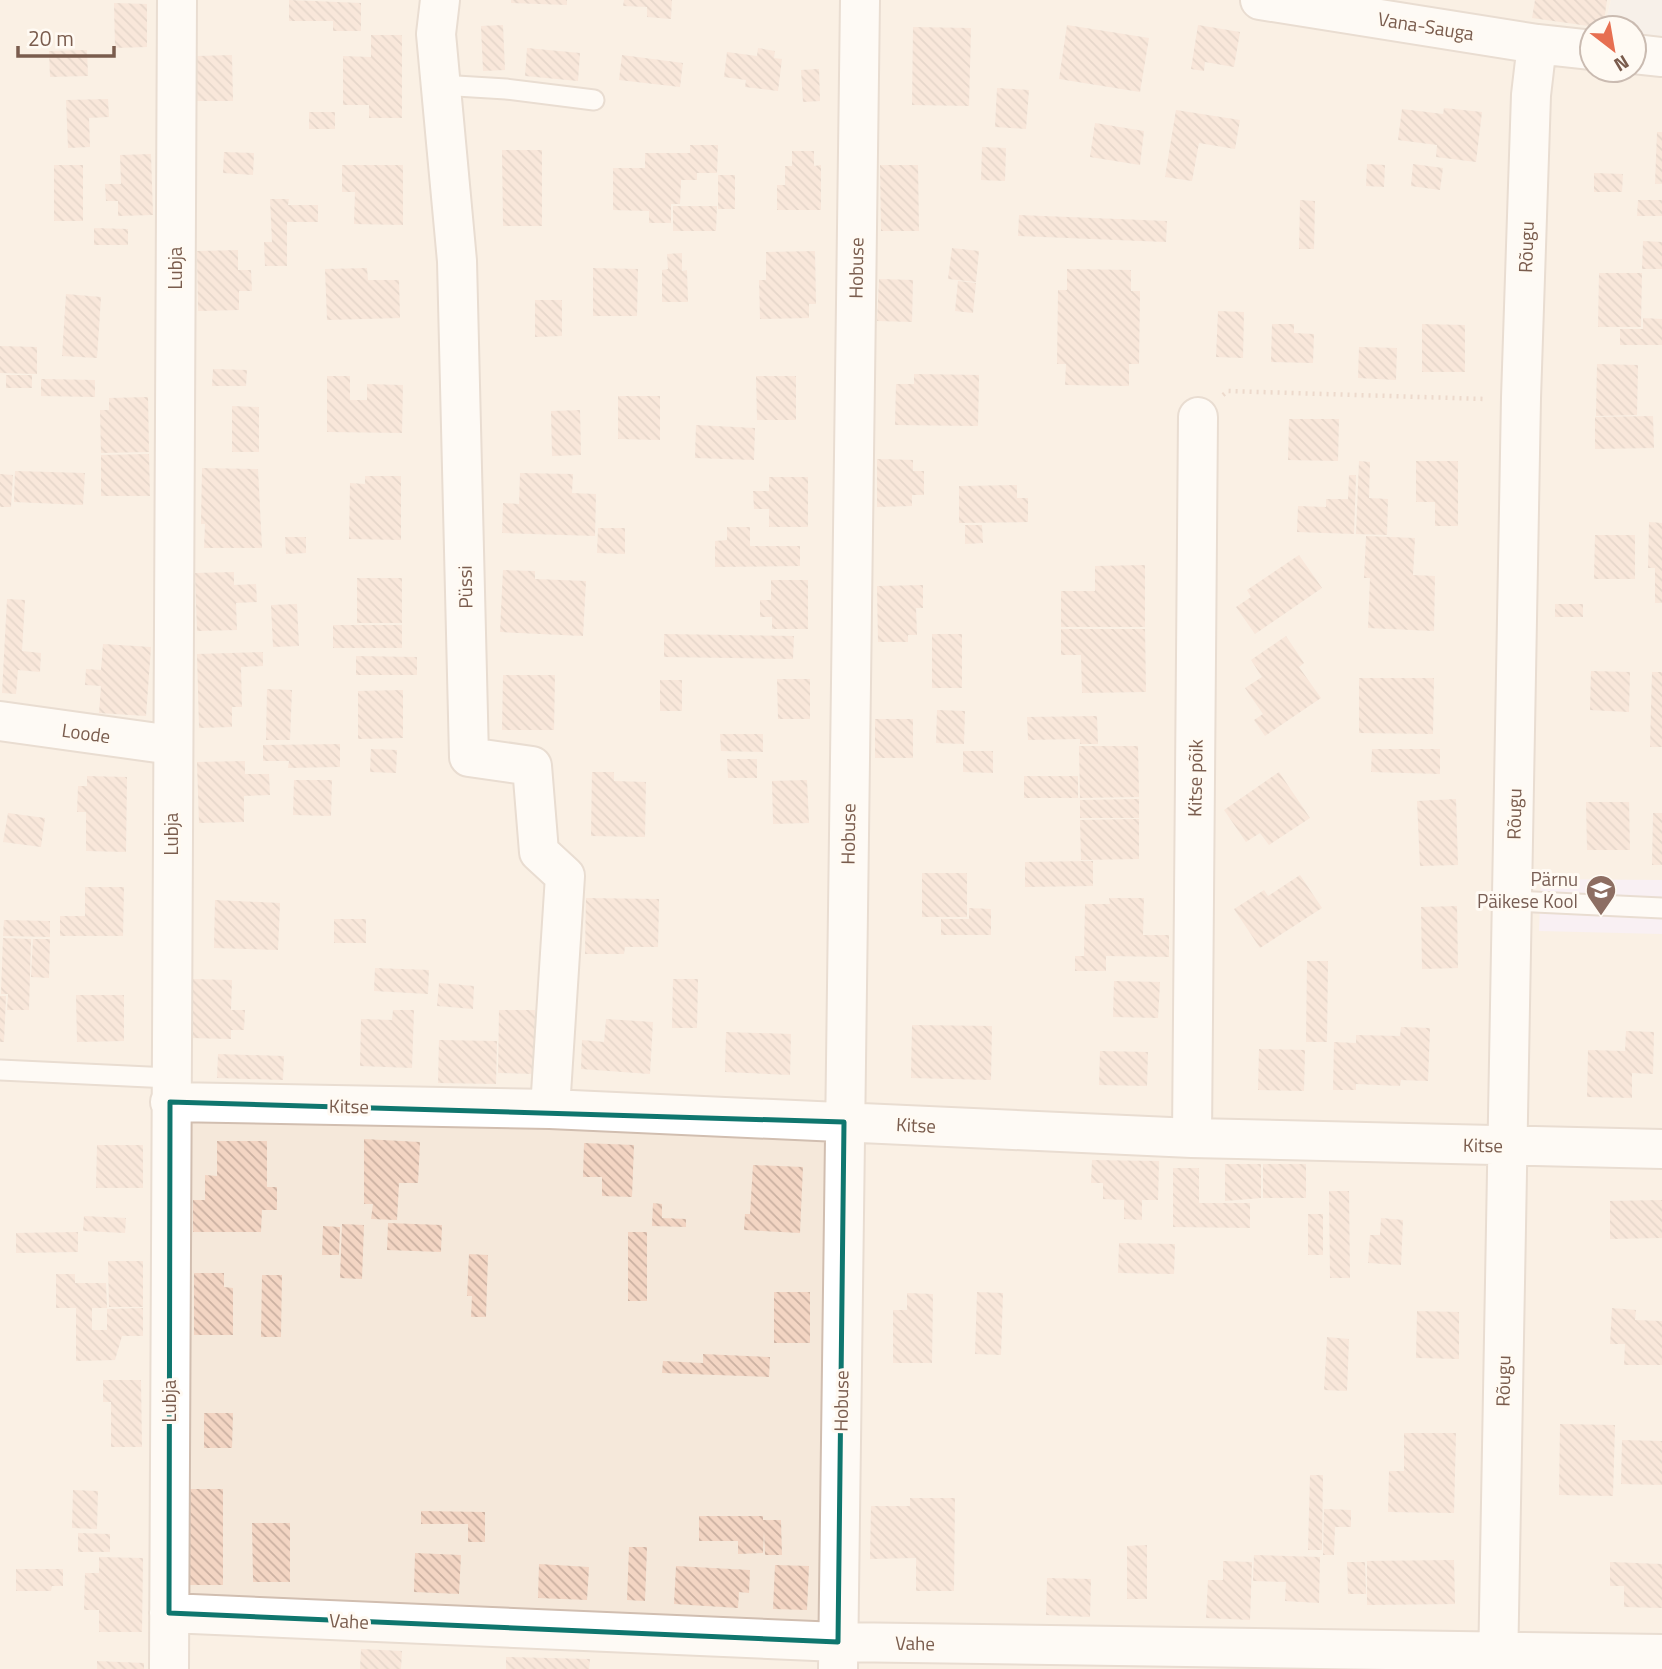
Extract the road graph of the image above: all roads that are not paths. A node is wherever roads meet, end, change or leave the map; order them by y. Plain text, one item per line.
1 (177, 0) edge
2 (439, 0) edge
3 (860, 0) edge
4 (1260, 0) edge
5 (1537, 44) junction
6 (1578, 48) edge
7 (440, 85) junction
8 (594, 100) dead end
9 (1198, 417) road end
10 (0, 722) edge
11 (172, 745) junction
12 (1513, 901) junction
13 (1662, 908) edge
14 (0, 1070) edge
15 (170, 1090) junction
16 (550, 1109) junction
17 (844, 1122) junction
18 (1192, 1138) junction
19 (1506, 1146) junction
20 (1662, 1149) edge
21 (169, 1613) junction
22 (1662, 1654) edge
23 (838, 1656) edge
24 (1499, 1661) edge
25 (169, 1669) edge

1 - 11 street, Lubja
2 - 7 street, Püssi
3 - 17 street, Hobuse
4 - 5 street, Vana-Sauga
5 - 6 street, Vana-Sauga
5 - 12 street, Rõugu
7 - 8 lane
7 - 16 street, Püssi
9 - 18 street, Kitse põik
10 - 11 street, Loode
11 - 15 street, Lubja
12 - 13 lane
12 - 19 street, Rõugu
14 - 15 lane
15 - 16 street, Kitse
15 - 21 street, Lubja
16 - 17 street, Kitse
17 - 18 street, Kitse
17 - 23 street, Hobuse
18 - 19 street, Kitse
19 - 20 street, Kitse
19 - 24 street, Rõugu
21 - 23 street, Vahe
21 - 25 street, Lubja
22 - 24 street, Vahe
23 - 24 street, Vahe

